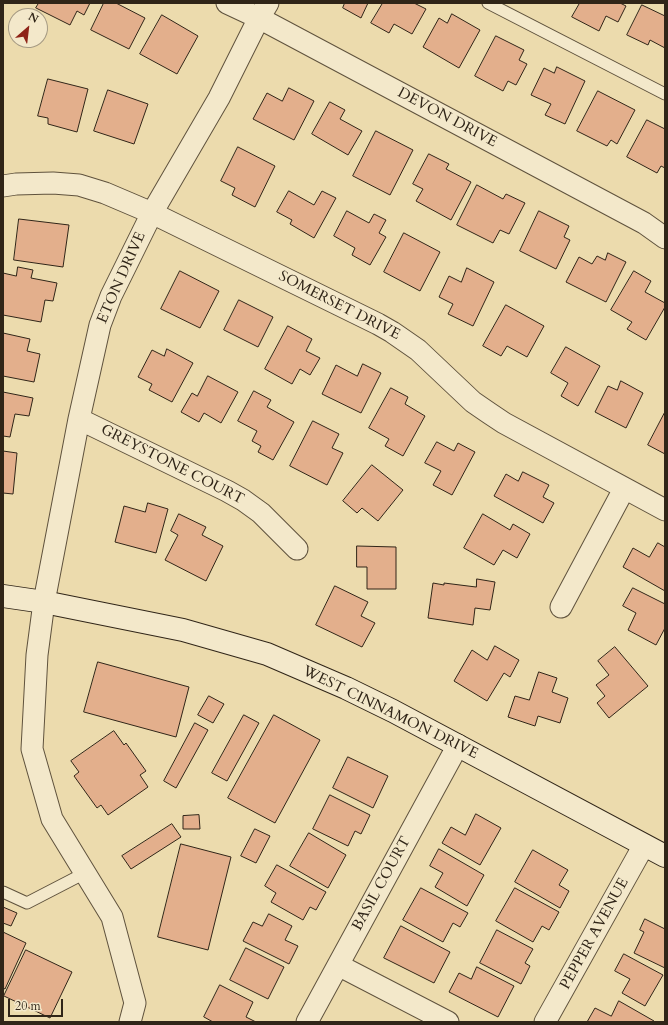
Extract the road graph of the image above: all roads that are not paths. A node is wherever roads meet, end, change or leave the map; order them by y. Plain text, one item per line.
1 (227, 3) edge
2 (488, 3) edge
3 (264, 11) edge
4 (665, 94) edge
5 (3, 186) edge
6 (152, 212) junction
7 (665, 238) edge
8 (79, 419) junction
9 (624, 489) junction
10 (665, 510) edge
11 (297, 549) dead end
12 (3, 596) edge
13 (44, 602) junction
14 (561, 607) dead end
15 (458, 745) junction
16 (644, 845) junction
17 (665, 856) edge
18 (85, 873) junction
19 (3, 892) edge
20 (338, 965) junction
21 (130, 1022) edge
22 (307, 1022) edge
23 (448, 1022) edge
24 (545, 1022) edge

1 - 3 street, DEVON DRIVE
2 - 4 lane
3 - 6 street, ETON DRIVE
3 - 7 street, DEVON DRIVE
5 - 6 street, SOMERSET DRIVE
6 - 8 street, ETON DRIVE
6 - 9 street, SOMERSET DRIVE
8 - 11 street, GREYSTONE COURT
8 - 13 street, ETON DRIVE
9 - 10 street, SOMERSET DRIVE
9 - 14 street
12 - 13 main road, WEST CINNAMON DRIVE
13 - 15 main road, WEST CINNAMON DRIVE
13 - 18 street, ETON DRIVE
15 - 16 main road, WEST CINNAMON DRIVE
15 - 20 street, BASIL COURT
16 - 17 main road, WEST CINNAMON DRIVE
16 - 24 street, PEPPER AVENUE
18 - 19 lane
18 - 21 street, ETON DRIVE
20 - 22 street, BASIL COURT
20 - 23 street

